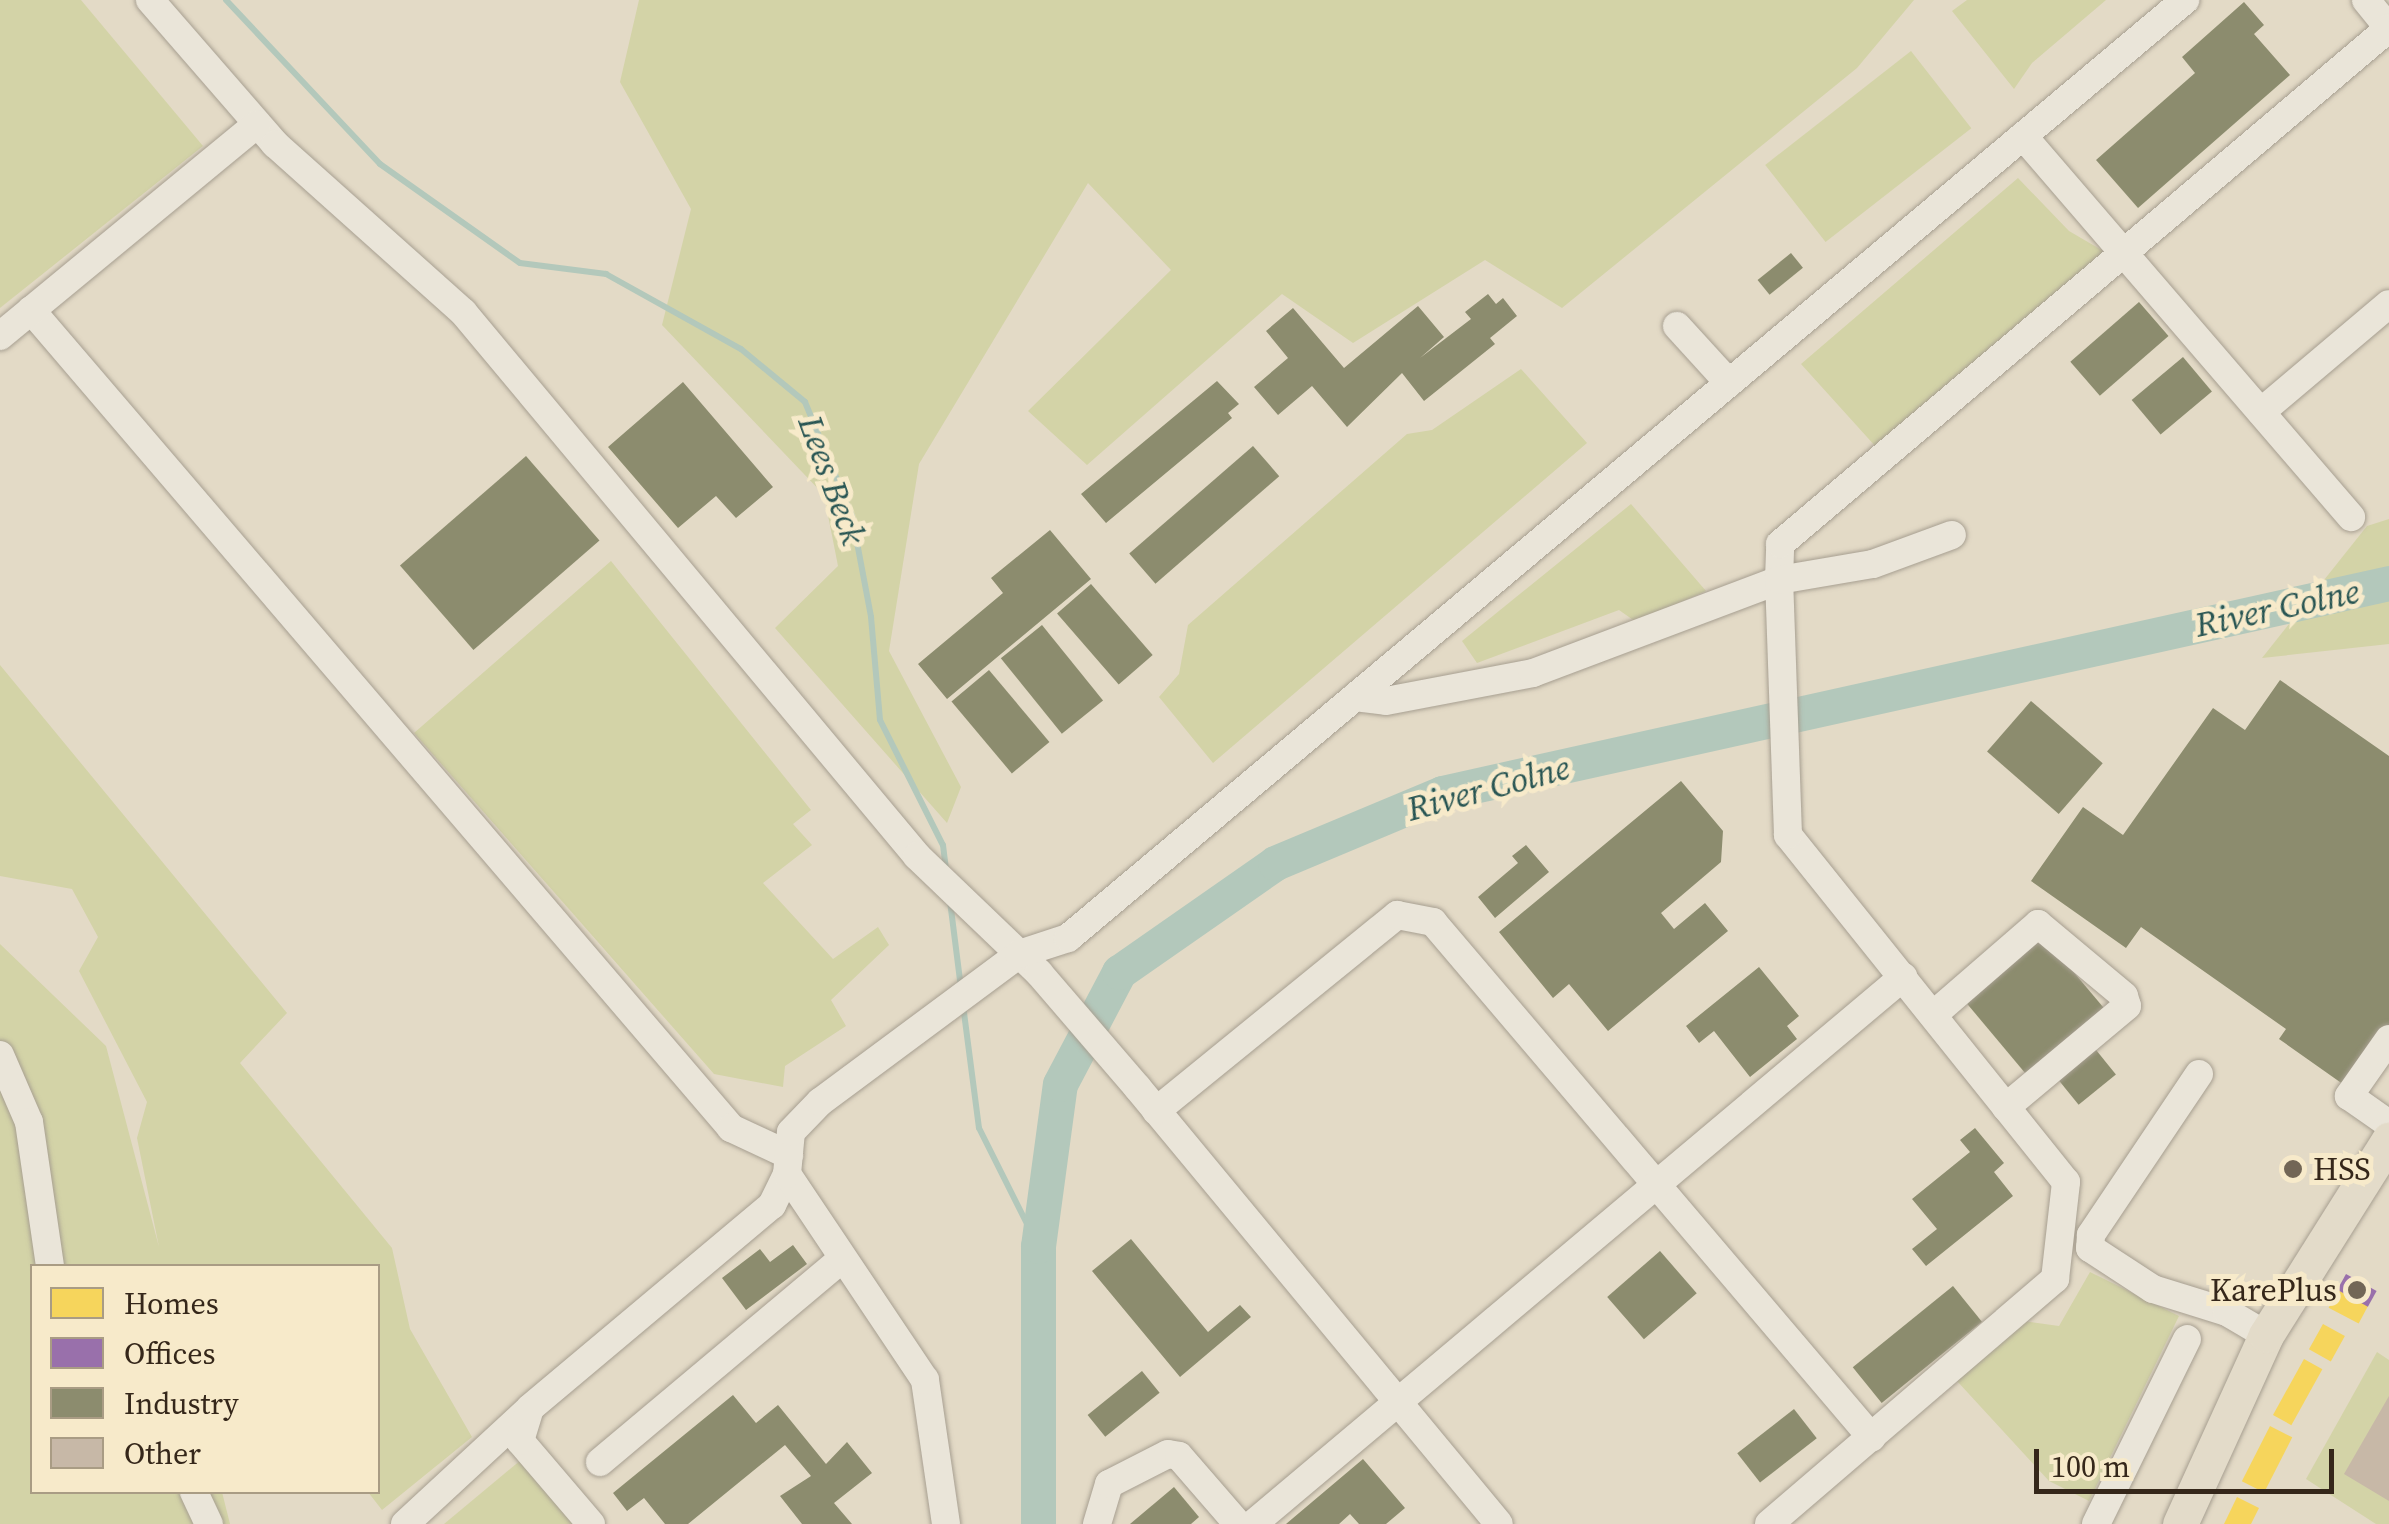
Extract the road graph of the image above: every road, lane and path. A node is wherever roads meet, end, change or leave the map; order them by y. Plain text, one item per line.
1 (150, 0) edge
2 (2185, 0) edge
3 (2366, 0) edge
4 (2389, 28) edge
5 (258, 124) junction
6 (2023, 136) junction
7 (2124, 251) junction
8 (2389, 304) edge
9 (31, 310) junction
10 (1678, 326) dead end
11 (0, 336) edge
12 (1729, 383) junction
13 (2261, 412) junction
14 (2351, 517) dead end
15 (1952, 535) dead end
16 (1779, 580) junction
17 (1355, 697) junction
18 (1029, 964) junction
19 (1903, 977) junction
20 (1933, 1015) junction
21 (2389, 1039) edge
22 (0, 1055) edge
23 (2199, 1074) dead end
24 (2006, 1107) junction
25 (1156, 1111) junction
26 (2389, 1124) edge
27 (2389, 1140) edge
28 (788, 1164) junction
29 (1657, 1188) junction
30 (842, 1259) junction
31 (50, 1264) edge
32 (2266, 1335) junction
33 (2187, 1338) dead end
34 (1398, 1403) junction
35 (530, 1408) junction
36 (1872, 1438) junction
37 (600, 1462) dead end
38 (195, 1494) edge
39 (946, 1514) edge
40 (208, 1524) edge
41 (405, 1524) edge
42 (592, 1524) edge
43 (923, 1524) edge
44 (1098, 1524) edge
45 (1238, 1524) edge
46 (1252, 1524) edge
47 (1499, 1524) edge
48 (1770, 1524) edge
49 (2096, 1524) edge
50 (2180, 1524) edge

1 - 5 lane
2 - 6 lane
3 - 4 lane
4 - 7 lane
5 - 9 lane
5 - 18 lane
6 - 7 lane
6 - 12 lane
7 - 13 lane
7 - 16 lane
8 - 13 lane
9 - 11 lane
9 - 28 lane
10 - 12 lane
12 - 17 lane
13 - 14 lane
15 - 16 lane
16 - 17 lane
16 - 19 lane
17 - 18 lane
18 - 25 lane
18 - 28 lane
19 - 20 lane
19 - 29 lane
20 - 24 lane
20 - 24 lane
21 - 26 lane
22 - 31 lane
23 - 32 lane
24 - 36 lane
25 - 29 lane
25 - 34 lane
27 - 32 main road
28 - 30 lane
28 - 35 lane
29 - 34 lane
29 - 36 lane
30 - 37 lane
30 - 39 lane
32 - 50 main road
33 - 49 lane
34 - 46 lane
34 - 47 lane
35 - 41 lane
35 - 42 lane
36 - 48 lane
38 - 40 lane
39 - 43 lane
44 - 45 lane

